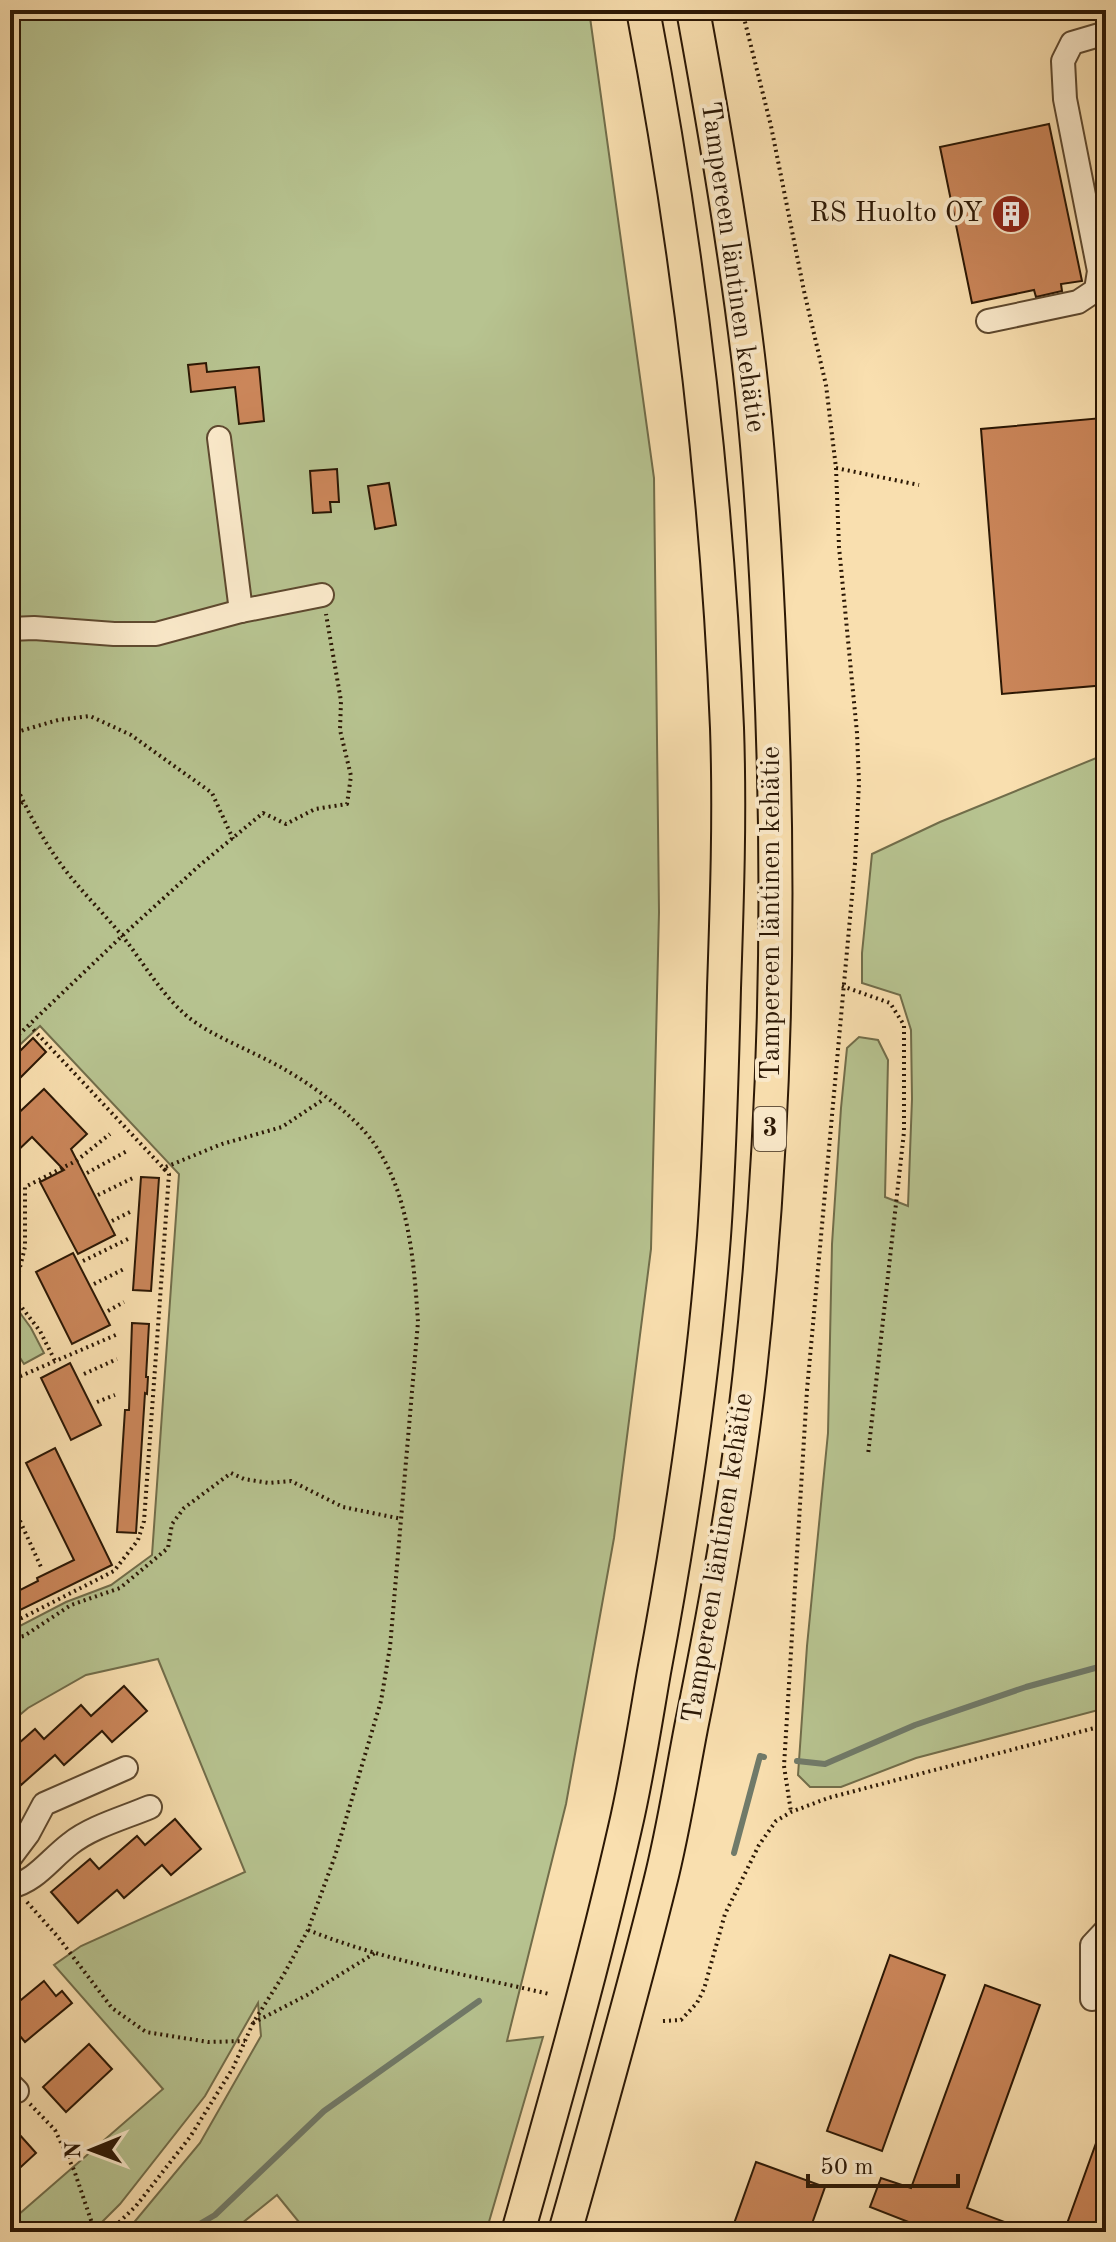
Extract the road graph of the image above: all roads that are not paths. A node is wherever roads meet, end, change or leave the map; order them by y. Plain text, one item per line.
1 (643, 10) edge
2 (693, 10) edge
3 (1106, 33) edge
4 (988, 321) dead end
5 (219, 438) dead end
6 (322, 595) road end
7 (241, 611) junction
8 (10, 629) edge
9 (126, 1768) dead end
10 (150, 1807) dead end
11 (10, 1858) edge
12 (15, 1894) edge
13 (1106, 1930) edge
14 (1092, 1999) dead end
15 (518, 2232) edge
16 (565, 2232) edge

1 - 15 highway, Tampereen läntinen kehätie / 3
2 - 16 highway, Tampereen läntinen kehätie / 3
3 - 4 lane
5 - 7 lane
6 - 7 lane
7 - 8 lane
9 - 11 lane
10 - 12 lane
13 - 14 lane

